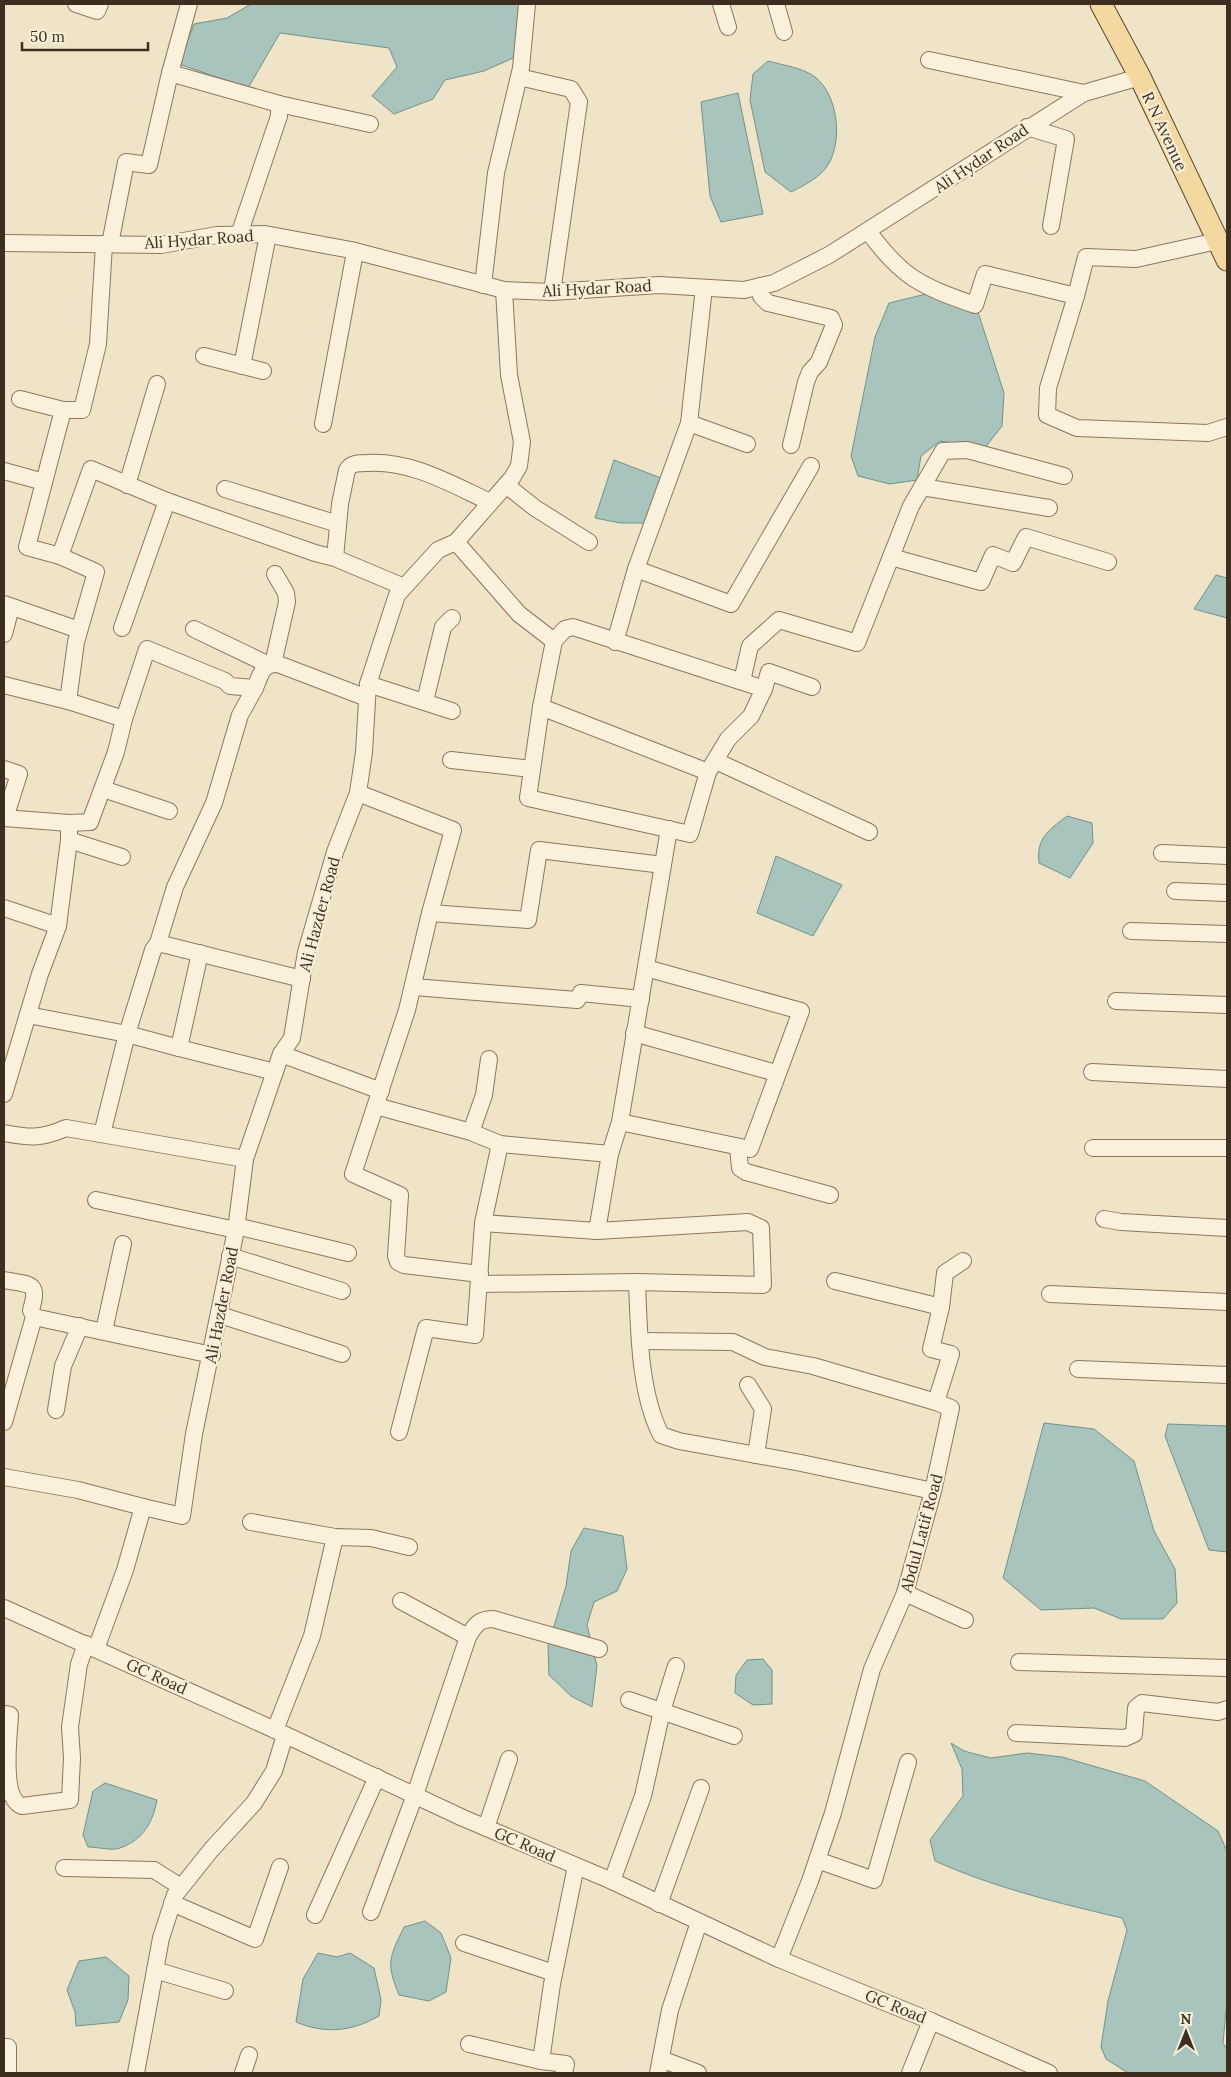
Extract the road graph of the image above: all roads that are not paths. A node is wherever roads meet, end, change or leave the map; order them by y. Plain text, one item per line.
1 (76, 4) edge
2 (100, 4) edge
3 (190, 4) edge
4 (528, 4) edge
5 (721, 4) edge
6 (776, 4) edge
7 (1101, 4) edge
8 (728, 27) dead end
9 (784, 32) dead end
10 (929, 60) dead end
11 (170, 73) junction
12 (519, 77) junction
13 (1140, 77) junction
14 (1084, 93) junction
15 (278, 104) junction
16 (370, 124) dead end
17 (1027, 127) junction
18 (1051, 226) dead end
19 (868, 230) junction
20 (239, 235) junction
21 (268, 235) junction
22 (1217, 241) junction
23 (4, 243) edge
24 (107, 244) junction
25 (355, 252) junction
26 (1227, 260) edge
27 (482, 285) junction
28 (760, 286) junction
29 (704, 288) junction
30 (504, 290) junction
31 (552, 292) junction
32 (1076, 296) junction
33 (204, 356) dead end
34 (242, 366) junction
35 (263, 371) dead end
36 (157, 384) dead end
37 (20, 399) dead end
38 (63, 410) junction
39 (689, 422) junction
40 (324, 424) dead end
41 (1227, 427) edge
42 (746, 444) dead end
43 (791, 445) dead end
44 (811, 466) dead end
45 (4, 471) edge
46 (1064, 476) dead end
47 (44, 482) junction
48 (127, 485) junction
49 (506, 485) junction
50 (922, 487) junction
51 (225, 488) dead end
52 (167, 501) junction
53 (490, 502) junction
54 (1049, 508) dead end
55 (338, 524) junction
56 (456, 542) junction
57 (589, 542) dead end
58 (60, 556) junction
59 (891, 557) junction
60 (335, 558) junction
61 (1108, 562) dead end
62 (636, 569) junction
63 (275, 574) dead end
64 (404, 587) junction
65 (7, 605) edge
66 (452, 618) dead end
67 (122, 628) dead end
68 (194, 629) dead end
69 (80, 630) junction
70 (4, 634) edge
71 (554, 640) junction
72 (615, 642) junction
73 (270, 664) junction
74 (742, 681) junction
75 (4, 685) edge
76 (812, 687) dead end
77 (255, 688) junction
78 (764, 689) junction
79 (368, 691) junction
80 (68, 701) junction
81 (425, 701) junction
82 (541, 707) junction
83 (452, 711) dead end
84 (124, 719) junction
85 (451, 760) dead end
86 (712, 767) junction
87 (4, 769) edge
88 (532, 769) junction
89 (102, 789) junction
90 (358, 793) junction
91 (169, 812) dead end
92 (4, 818) edge
93 (69, 823) junction
94 (669, 829) junction
95 (869, 832) dead end
96 (69, 840) junction
97 (1162, 853) dead end
98 (1227, 856) edge
99 (122, 857) dead end
100 (663, 865) junction
101 (1175, 891) dead end
102 (1227, 893) edge
103 (4, 908) edge
104 (430, 913) junction
105 (58, 926) junction
106 (1131, 931) dead end
107 (1227, 934) edge
108 (158, 943) junction
109 (200, 953) junction
110 (646, 968) junction
111 (302, 979) junction
112 (414, 987) junction
113 (641, 999) junction
114 (1116, 1001) dead end
115 (1227, 1005) edge
116 (28, 1016) junction
117 (634, 1033) junction
118 (127, 1034) junction
119 (179, 1048) junction
120 (281, 1054) junction
121 (489, 1059) dead end
122 (8, 1067) edge
123 (275, 1072) junction
124 (1092, 1072) dead end
125 (776, 1073) junction
126 (1227, 1079) edge
127 (4, 1094) edge
128 (378, 1098) junction
129 (620, 1122) junction
130 (471, 1132) junction
131 (4, 1133) edge
132 (102, 1134) junction
133 (500, 1144) junction
134 (738, 1147) junction
135 (1093, 1148) dead end
136 (1227, 1148) edge
137 (610, 1154) junction
138 (245, 1159) junction
139 (830, 1195) dead end
140 (96, 1200) dead end
141 (1104, 1219) dead end
142 (483, 1223) junction
143 (236, 1228) junction
144 (1227, 1228) edge
145 (597, 1231) junction
146 (123, 1244) dead end
147 (348, 1253) dead end
148 (230, 1256) junction
149 (963, 1261) dead end
150 (479, 1279) junction
151 (4, 1280) edge
152 (834, 1281) dead end
153 (637, 1282) junction
154 (342, 1291) dead end
155 (1050, 1294) dead end
156 (1227, 1302) edge
157 (941, 1307) junction
158 (220, 1316) junction
159 (34, 1317) junction
160 (80, 1326) junction
161 (104, 1332) junction
162 (640, 1341) junction
163 (342, 1354) dead end
164 (212, 1355) junction
165 (1078, 1369) dead end
166 (1227, 1375) edge
167 (748, 1385) dead end
168 (936, 1402) junction
169 (56, 1410) dead end
170 (4, 1422) edge
171 (399, 1432) dead end
172 (756, 1455) junction
173 (4, 1478) edge
174 (933, 1491) junction
175 (143, 1507) junction
176 (251, 1522) dead end
177 (335, 1537) junction
178 (409, 1547) dead end
179 (905, 1592) junction
180 (401, 1601) dead end
181 (4, 1608) edge
182 (965, 1620) dead end
183 (468, 1637) junction
184 (91, 1646) junction
185 (599, 1649) dead end
186 (1019, 1662) dead end
187 (676, 1666) dead end
188 (1227, 1668) edge
189 (630, 1700) dead end
190 (1227, 1708) edge
191 (662, 1711) junction
192 (4, 1714) edge
193 (280, 1733) junction
194 (1016, 1733) dead end
195 (734, 1736) dead end
196 (509, 1759) dead end
197 (908, 1762) dead end
198 (5, 1777) edge
199 (377, 1777) junction
200 (701, 1788) dead end
201 (415, 1795) junction
202 (486, 1828) junction
203 (817, 1860) junction
204 (576, 1866) junction
205 (280, 1867) dead end
206 (64, 1868) dead end
207 (612, 1881) junction
208 (181, 1888) junction
209 (172, 1904) junction
210 (659, 1904) junction
211 (372, 1912) dead end
212 (315, 1915) dead end
213 (699, 1922) junction
214 (464, 1943) dead end
215 (779, 1959) junction
216 (155, 1970) junction
217 (554, 1973) junction
218 (225, 1991) dead end
219 (931, 2021) junction
220 (469, 2044) dead end
221 (4, 2047) edge
222 (249, 2054) dead end
223 (541, 2061) junction
224 (659, 2066) edge
225 (1018, 2067) edge
226 (8, 2073) edge
227 (136, 2073) edge
228 (243, 2073) edge
229 (564, 2073) edge
230 (698, 2073) edge
231 (910, 2073) edge
232 (1049, 2073) edge

1 - 2 street
3 - 11 street
4 - 12 street
5 - 8 street
6 - 9 street
7 - 13 main road, R N Avenue
10 - 14 street
11 - 15 street
11 - 24 street
12 - 27 street
12 - 31 street
13 - 14 street, Ali Hydar Road
13 - 22 main road, R N Avenue
14 - 17 street, Ali Hydar Road
15 - 16 street
15 - 20 street
17 - 18 street
17 - 19 street, Ali Hydar Road
19 - 28 street, Ali Hydar Road
19 - 32 street
20 - 21 street, Ali Hydar Road
20 - 24 street, Ali Hydar Road
21 - 25 street, Ali Hydar Road
21 - 34 street
22 - 26 main road, R N Avenue
22 - 32 street
23 - 24 street, Ali Hydar Road
24 - 38 street
25 - 27 street, Ali Hydar Road
25 - 40 street
27 - 30 street, Ali Hydar Road
28 - 29 street, Ali Hydar Road
28 - 43 street
29 - 31 street, Ali Hydar Road
29 - 39 street
30 - 31 street, Ali Hydar Road
30 - 49 street, Ali Hazder Road
32 - 41 street
33 - 34 street
34 - 35 street
36 - 48 street
37 - 38 street
38 - 47 street
39 - 42 street
39 - 62 street
44 - 62 street
45 - 47 street
46 - 50 street
47 - 58 street
48 - 52 street
48 - 58 street
49 - 53 street, Ali Hazder Road
49 - 57 street
50 - 54 street
50 - 59 street
51 - 55 street
52 - 60 street
52 - 67 street
53 - 55 street
53 - 56 street, Ali Hazder Road
55 - 60 street
56 - 64 street, Ali Hazder Road
56 - 71 street
58 - 69 street
59 - 61 street
59 - 74 street
60 - 64 street
62 - 72 street
63 - 73 street
64 - 79 street, Ali Hazder Road
65 - 69 street
65 - 70 street
66 - 81 street
68 - 73 street
69 - 80 street
71 - 72 street
71 - 82 street
72 - 74 street
73 - 77 street
73 - 79 street
74 - 78 street
75 - 80 street
76 - 78 street
77 - 84 street
77 - 108 street
78 - 86 street
79 - 81 street
79 - 90 street, Ali Hazder Road
80 - 84 street
81 - 83 street
82 - 86 street
82 - 88 street
84 - 89 street
85 - 88 street
86 - 94 street
86 - 95 street
87 - 92 street
88 - 94 street
89 - 91 street
89 - 93 street
90 - 104 street
90 - 111 street, Ali Hazder Road
92 - 93 street
93 - 96 street
94 - 100 street
96 - 99 street
96 - 105 street
97 - 98 street
100 - 104 street
100 - 110 street
101 - 102 street
103 - 105 street
104 - 112 street
105 - 116 street
106 - 107 street
108 - 109 street
108 - 118 street
109 - 111 street
109 - 119 street
110 - 113 street
110 - 125 street
111 - 120 street, Ali Hazder Road
112 - 113 street
112 - 128 street
113 - 117 street
114 - 115 street
116 - 118 street
116 - 122 street
117 - 125 street
117 - 129 street
118 - 119 street
118 - 132 street
119 - 123 street
120 - 123 street, Ali Hazder Road
120 - 128 street
121 - 130 street
122 - 127 street
123 - 138 street, Ali Hazder Road
124 - 126 street
125 - 134 street
128 - 130 street
128 - 150 street
129 - 134 street
129 - 137 street
130 - 133 street
131 - 132 street
132 - 138 street
133 - 137 street
133 - 142 street
134 - 139 street
135 - 136 street
137 - 145 street
138 - 143 street, Ali Hazder Road
140 - 143 street
141 - 144 street
142 - 145 street
142 - 150 street
143 - 147 street
143 - 148 street, Ali Hazder Road
145 - 153 street
146 - 161 street
148 - 154 street
148 - 158 street, Ali Hazder Road
149 - 157 street
150 - 153 street
150 - 171 street
151 - 159 street
152 - 157 street
153 - 162 street
155 - 156 street
157 - 168 street
158 - 163 street
158 - 164 street, Ali Hazder Road
159 - 160 street
159 - 170 street
160 - 161 street
160 - 169 street
161 - 164 street
162 - 168 street
162 - 172 street
164 - 175 street, Ali Hazder Road
165 - 166 street
167 - 172 street
168 - 174 street, Abdul Latif Road
172 - 174 street
173 - 175 street
174 - 179 street, Abdul Latif Road
175 - 184 street
176 - 177 street
177 - 178 street
177 - 193 street
179 - 182 street
179 - 203 street, Abdul Latif Road
180 - 183 street
181 - 184 street, GC Road
183 - 185 street
183 - 201 street
184 - 193 street, GC Road
184 - 198 street
186 - 188 street
187 - 191 street
189 - 191 street
190 - 194 street
191 - 195 street
191 - 207 street
192 - 198 street
193 - 199 street, GC Road
193 - 208 street
196 - 202 street
197 - 203 street
199 - 201 street, GC Road
199 - 212 street
200 - 210 street
201 - 202 street, GC Road
201 - 211 street
202 - 204 street, GC Road
203 - 215 street, Abdul Latif Road
204 - 207 street, GC Road
204 - 217 street
205 - 209 street
206 - 208 street
207 - 210 street, GC Road
208 - 209 street
209 - 216 street
210 - 213 street, GC Road
213 - 215 street, GC Road
213 - 224 street
214 - 217 street
215 - 219 street, GC Road
216 - 218 street
216 - 227 street
217 - 223 street
219 - 225 street, GC Road
219 - 231 street
220 - 223 street
221 - 226 street
222 - 228 street
223 - 229 street
224 - 230 street
225 - 232 street, GC Road

